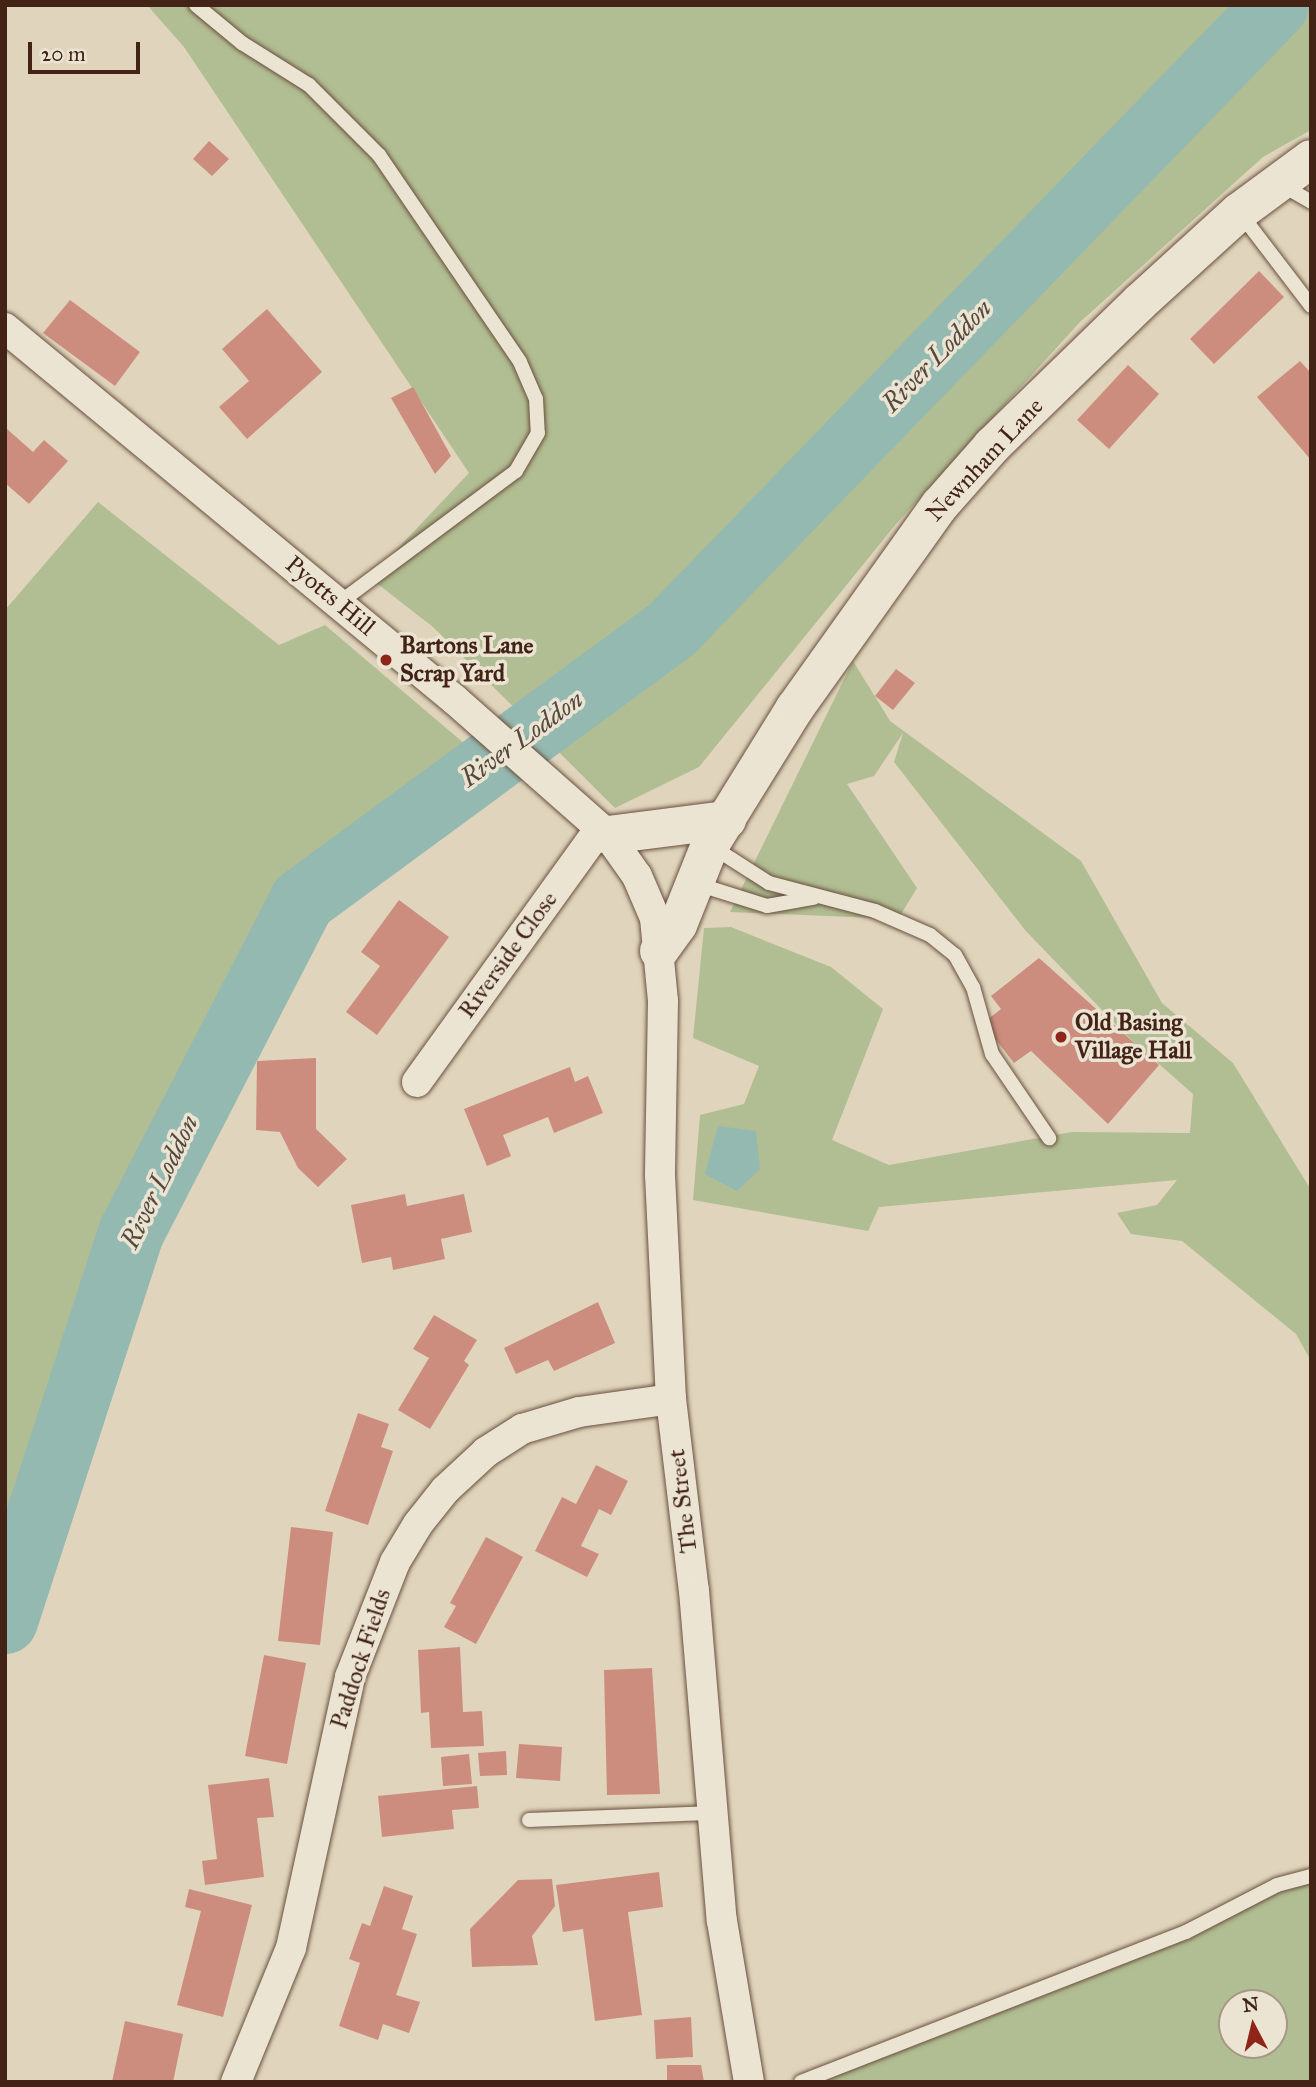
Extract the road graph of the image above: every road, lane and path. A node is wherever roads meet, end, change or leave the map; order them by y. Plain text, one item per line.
1 (196, 5) edge
2 (1311, 159) edge
3 (1278, 182) junction
4 (1311, 202) edge
5 (1239, 212) junction
6 (1311, 306) edge
7 (5, 328) edge
8 (339, 603) junction
9 (604, 831) junction
10 (719, 832) junction
11 (692, 883) junction
12 (815, 898) junction
13 (657, 935) junction
14 (417, 1082) dead end
15 (1049, 1138) dead end
16 (671, 1399) junction
17 (714, 1813) junction
18 (530, 1820) dead end
19 (1311, 1876) edge
20 (236, 2082) edge
21 (749, 2082) edge
22 (801, 2082) edge

1 - 8 lane
2 - 3 street, Newnham Lane
3 - 4 lane
3 - 5 street, Newnham Lane
5 - 6 lane
5 - 10 street, Newnham Lane
7 - 8 street, Pyotts Hill
8 - 9 street, Pyotts Hill
9 - 10 street
9 - 13 street, Pyotts Hill
9 - 14 street, Riverside Close
10 - 11 street, Newnham Lane
10 - 12 lane
11 - 12 lane
11 - 13 street, Newnham Lane
12 - 15 lane
13 - 16 street, The Street
16 - 17 street, The Street
16 - 20 street, Paddock Fields
17 - 18 lane
17 - 21 street, The Street
19 - 22 lane

